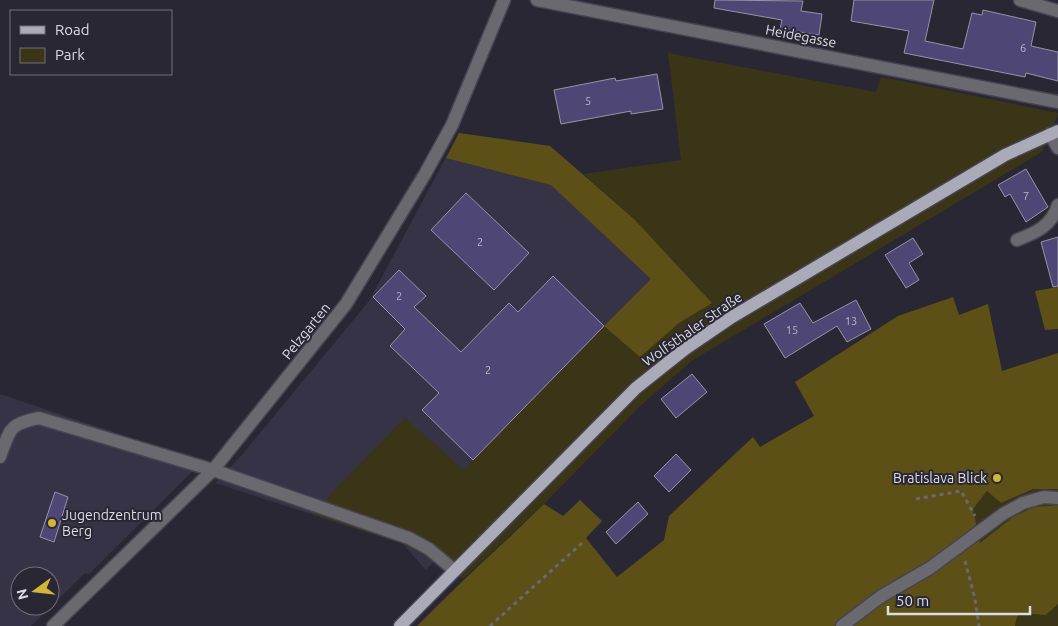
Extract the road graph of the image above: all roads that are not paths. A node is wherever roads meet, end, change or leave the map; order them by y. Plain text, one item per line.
1 (504, 0) edge
2 (537, 0) edge
3 (1020, 0) edge
4 (1058, 11) edge
5 (1058, 102) edge
6 (1054, 133) edge
7 (1058, 148) edge
8 (1058, 205) edge
9 (1017, 240) dead end
10 (0, 457) edge
11 (213, 470) junction
12 (1058, 498) edge
13 (454, 570) junction
14 (53, 626) edge
15 (400, 626) edge
16 (842, 626) edge

1 - 11 street, Pelzgarten
2 - 5 street, Heidegasse
3 - 4 street
6 - 7 street
6 - 13 main road, Wolfsthaler Straße
8 - 9 street
10 - 11 street
11 - 13 street
11 - 14 street, Pelzgarten
12 - 16 street
13 - 15 main road, Wolfsthaler Straße

